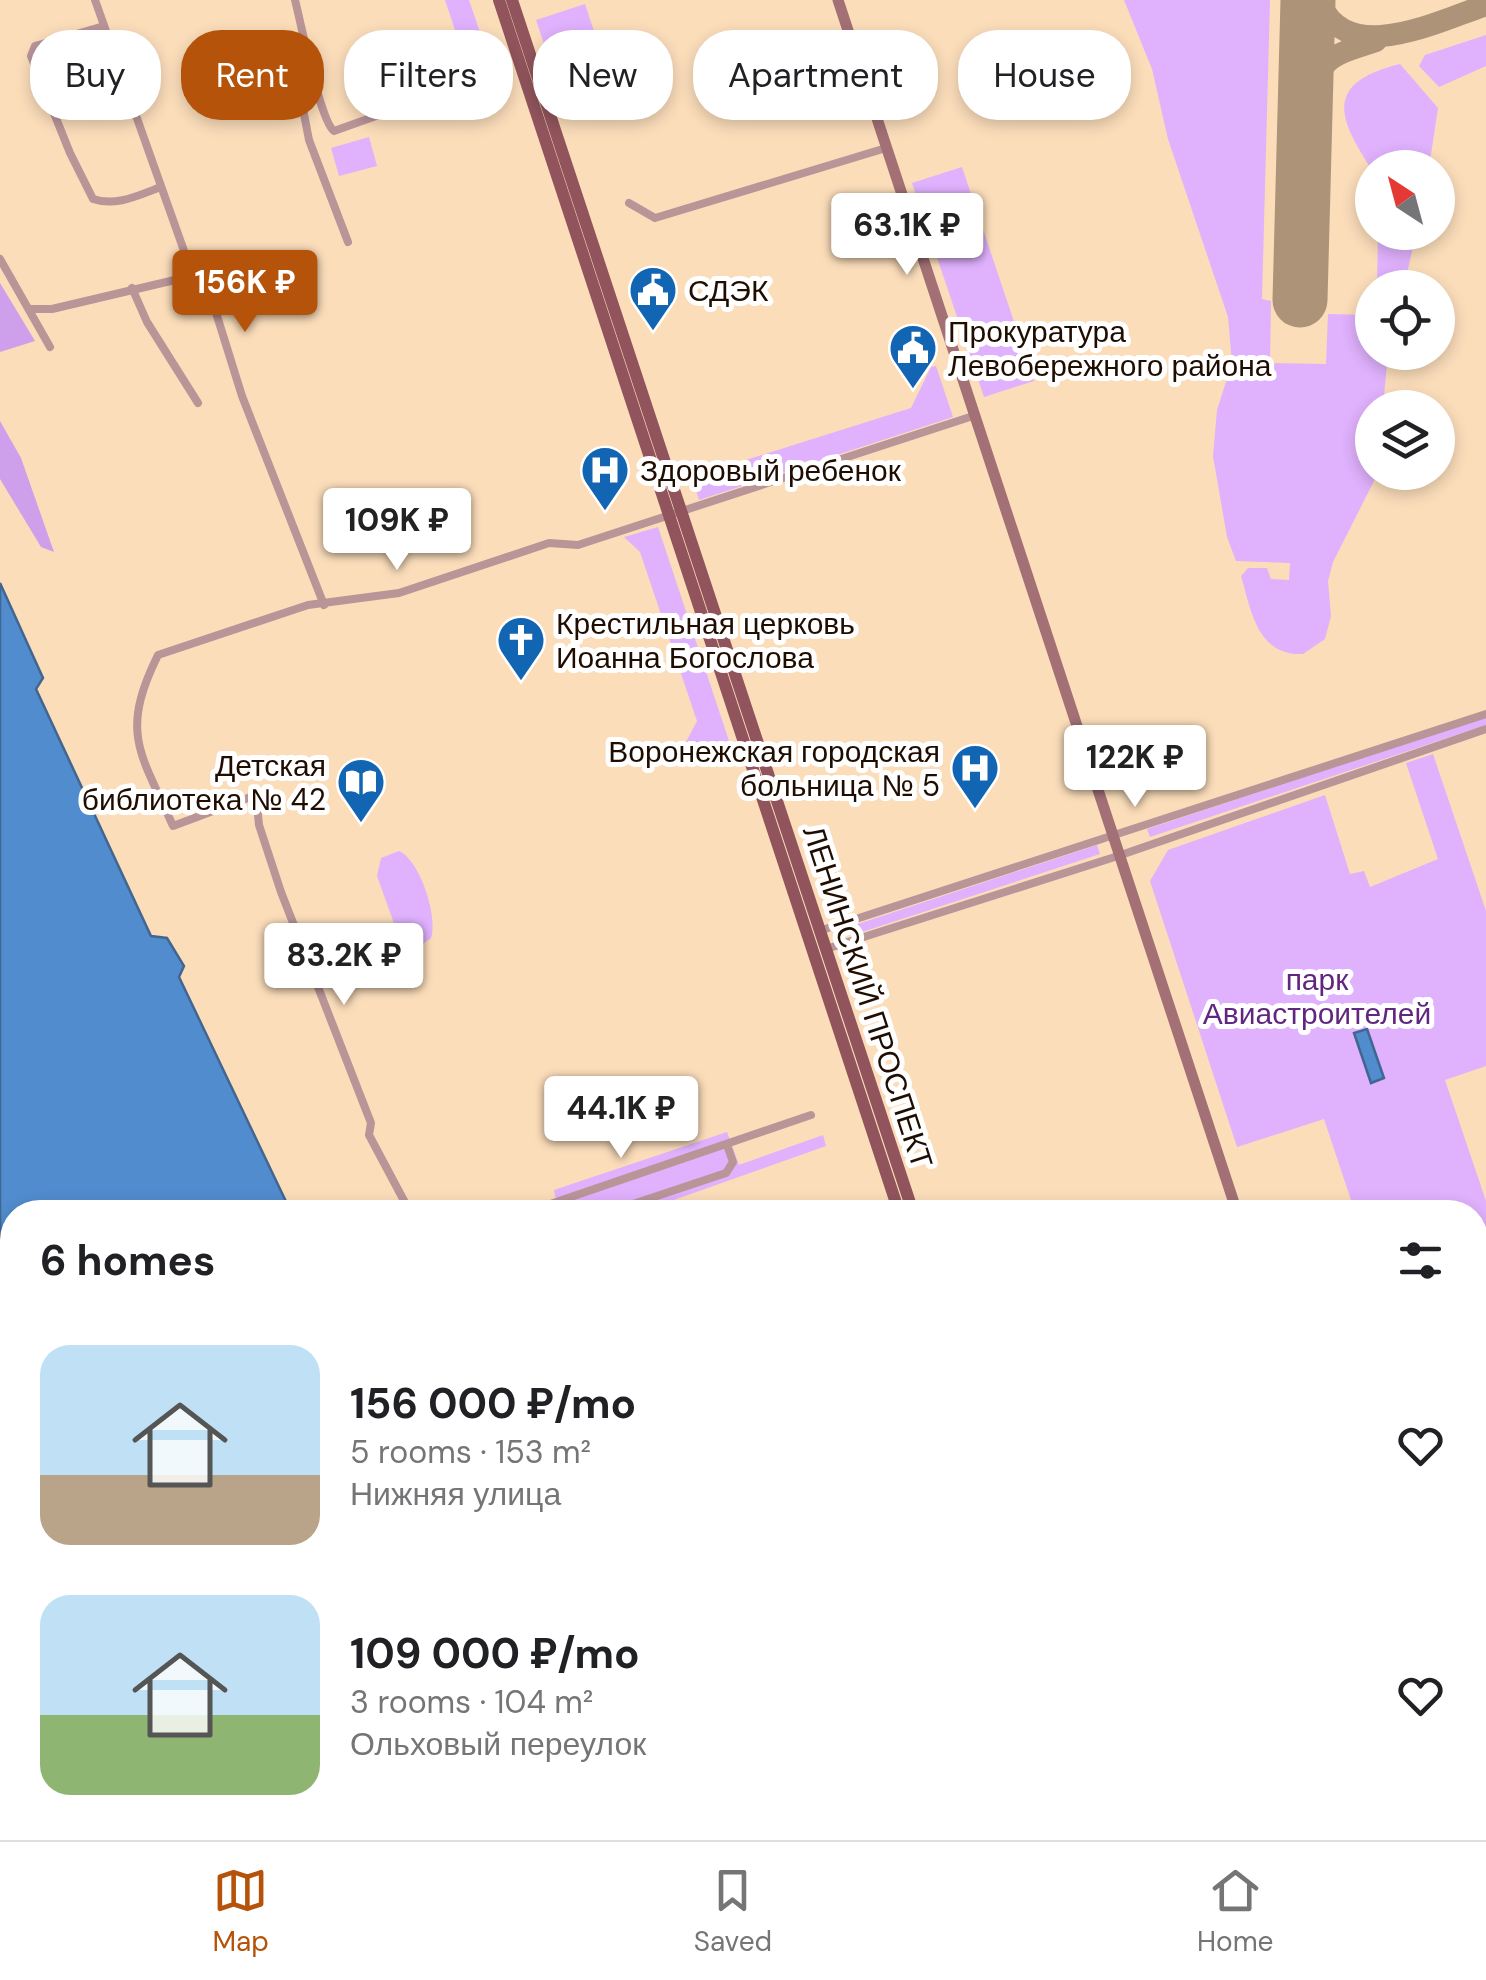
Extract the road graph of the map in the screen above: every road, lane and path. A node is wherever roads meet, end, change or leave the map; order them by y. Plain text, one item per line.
1 (94, 0) edge
2 (295, 0) edge
3 (499, 0) edge
4 (512, 0) edge
5 (838, 0) edge
6 (104, 26) junction
7 (302, 30) edge
8 (324, 116) edge
9 (305, 120) edge
10 (365, 120) edge
11 (886, 148) junction
12 (161, 187) junction
13 (629, 202) dead end
14 (348, 242) dead end
15 (0, 259) edge
16 (196, 275) junction
17 (132, 288) junction
18 (28, 308) junction
19 (50, 347) dead end
20 (198, 403) dead end
21 (974, 416) junction
22 (675, 512) junction
23 (324, 606) junction
24 (1486, 714) edge
25 (1486, 729) edge
26 (1112, 837) junction
27 (1118, 856) junction
28 (819, 931) junction
29 (809, 943) junction
30 (825, 949) junction
31 (811, 1115) dead end
32 (727, 1145) junction
33 (404, 1200) edge
34 (562, 1200) edge
35 (645, 1200) edge
36 (895, 1200) edge
37 (908, 1200) edge
38 (1233, 1200) edge

1 - 6 street
2 - 7 street
3 - 22 main road, ЛЕНИНСКИЙ ПРОСПЕКТ
4 - 22 main road, ЛЕНИНСКИЙ ПРОСПЕКТ
5 - 11 main road
6 - 12 street
6 - 12 street
8 - 10 street
9 - 14 street
11 - 13 street
11 - 21 main road
12 - 16 street
15 - 18 street
16 - 17 street
16 - 23 street
17 - 18 street
17 - 20 street
18 - 19 street
21 - 22 street
21 - 26 main road
22 - 23 street
22 - 28 main road, ЛЕНИНСКИЙ ПРОСПЕКТ
22 - 29 main road, ЛЕНИНСКИЙ ПРОСПЕКТ
23 - 33 street
24 - 26 street
25 - 27 street
26 - 27 main road
26 - 28 street
27 - 30 street
27 - 38 main road
28 - 29 street
28 - 30 main road, ЛЕНИНСКИЙ ПРОСПЕКТ
29 - 30 street
29 - 36 main road, ЛЕНИНСКИЙ ПРОСПЕКТ
30 - 37 main road, ЛЕНИНСКИЙ ПРОСПЕКТ
31 - 32 street
32 - 34 street
32 - 35 street

